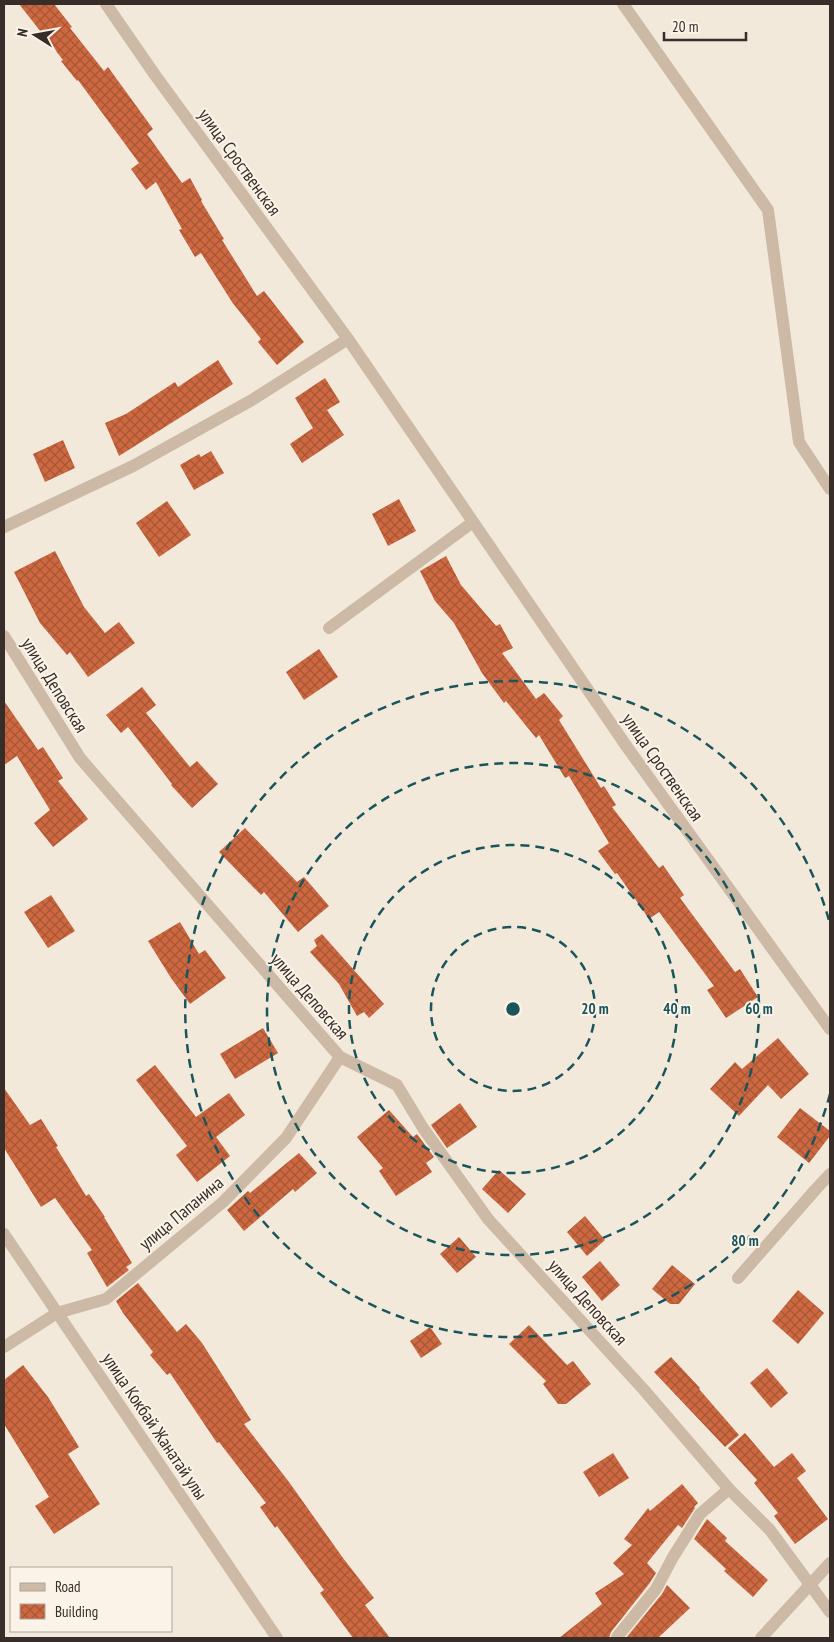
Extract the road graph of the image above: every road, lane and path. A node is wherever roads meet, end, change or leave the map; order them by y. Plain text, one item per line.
1 (106, 4) edge
2 (623, 4) edge
3 (348, 339) junction
4 (830, 489) edge
5 (473, 522) junction
6 (4, 527) edge
7 (328, 628) dead end
8 (4, 636) edge
9 (830, 1029) edge
10 (340, 1057) junction
11 (830, 1174) edge
12 (4, 1234) edge
13 (738, 1278) dead end
14 (56, 1313) junction
15 (4, 1347) edge
16 (729, 1489) junction
17 (830, 1563) edge
18 (811, 1585) junction
19 (830, 1612) edge
20 (618, 1637) dead end
21 (277, 1638) edge
22 (761, 1638) edge

1 - 3 street, улица Сроственская
2 - 4 street
3 - 5 street, улица Сроственская
3 - 6 street
5 - 7 street
5 - 9 street, улица Сроственская
8 - 10 street, улица Деповская
10 - 14 street, улица Папанина
10 - 16 street, улица Деповская
11 - 13 street
12 - 14 street, улица Кокбай Жанатай улы
14 - 15 street, улица Папанина
14 - 21 street, улица Кокбай Жанатай улы
16 - 18 street, улица Деповская
16 - 20 street
17 - 18 street
18 - 19 street, улица Деповская
18 - 22 street

